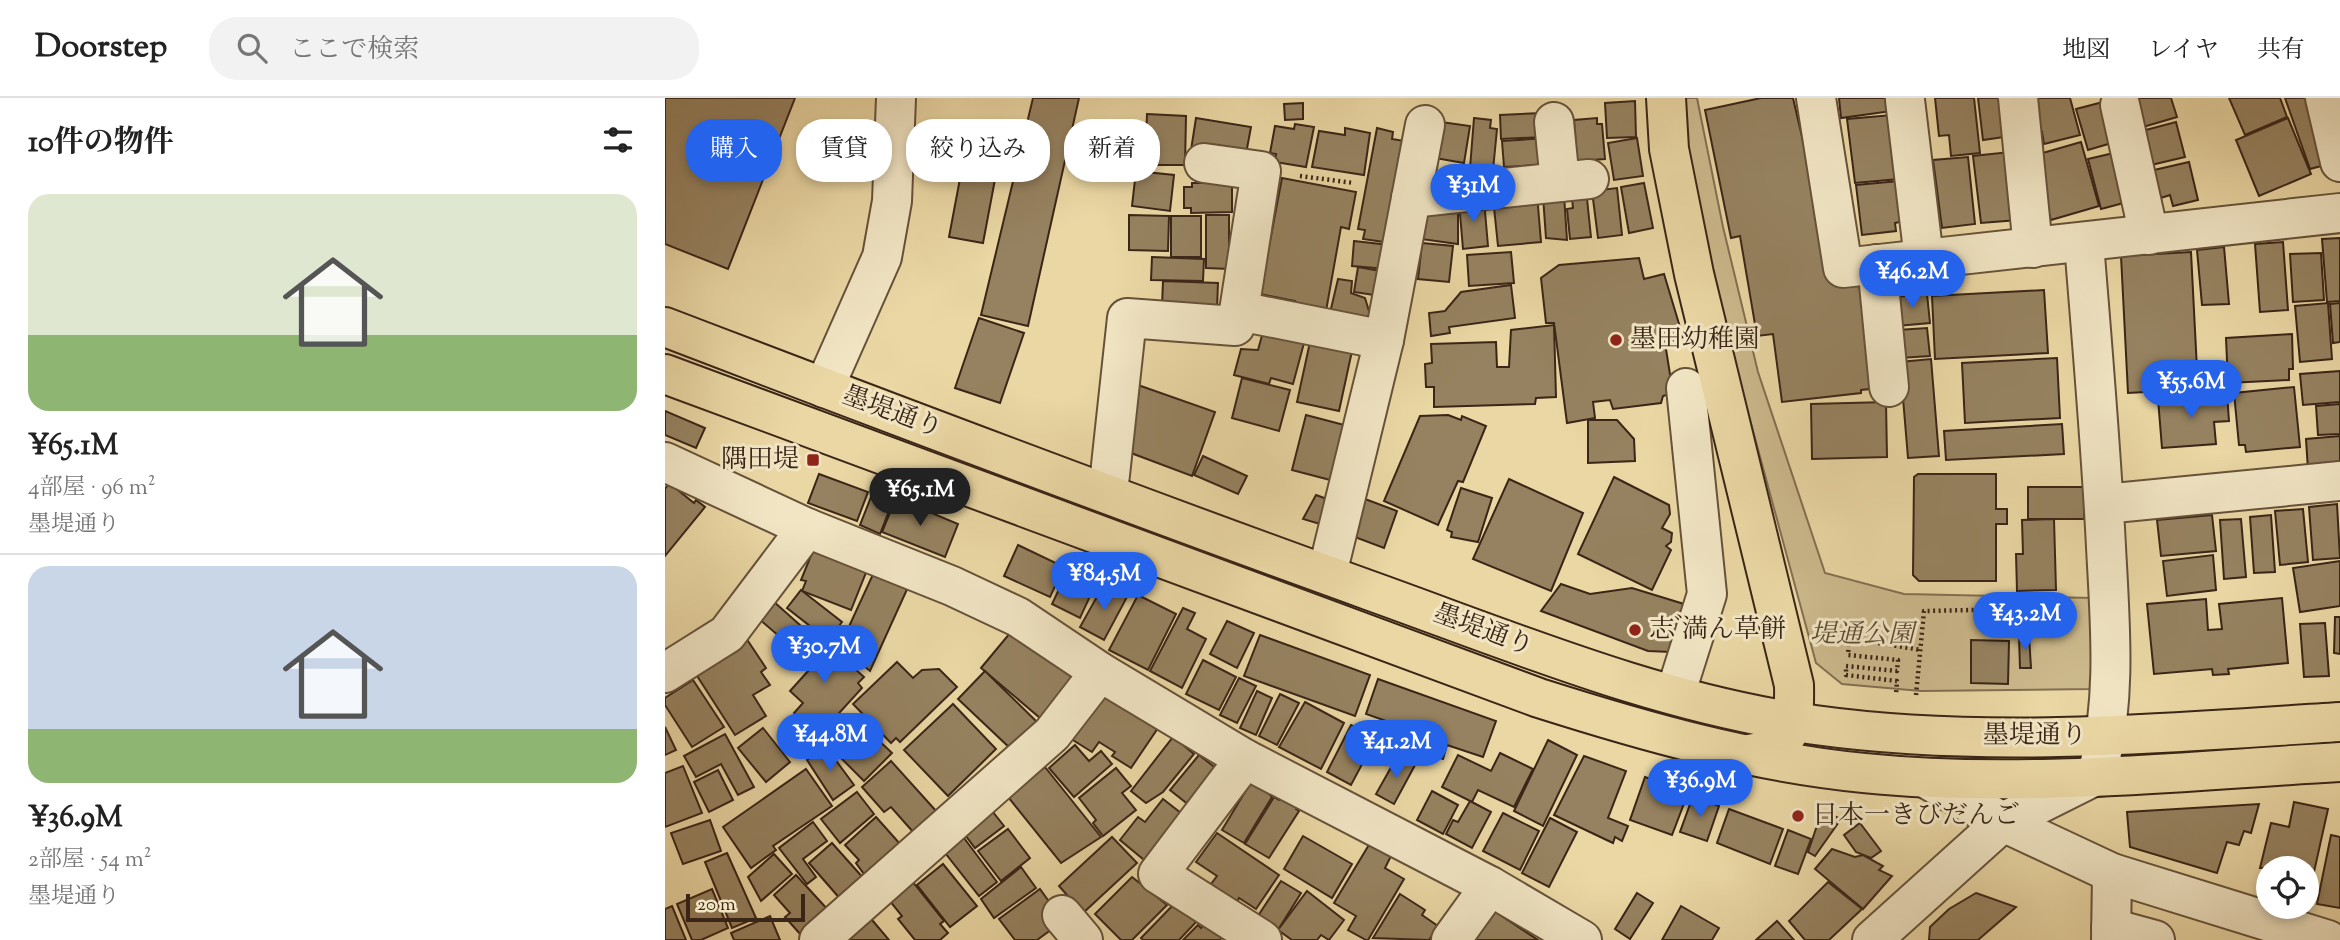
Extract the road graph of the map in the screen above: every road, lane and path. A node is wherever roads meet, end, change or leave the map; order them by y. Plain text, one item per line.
1 (896, 98) edge
2 (1666, 98) edge
3 (1816, 98) edge
4 (2018, 98) edge
5 (2325, 98) edge
6 (1905, 100) dead end
7 (2120, 105) dead end
8 (1554, 122) dead end
9 (1425, 125) dead end
10 (2340, 162) edge
11 (1205, 163) dead end
12 (1261, 171) junction
13 (1354, 183) dead end
14 (1411, 198) junction
15 (2340, 213) edge
16 (2150, 235) junction
17 (2084, 243) junction
18 (2033, 248) junction
19 (1924, 259) junction
20 (1877, 264) junction
21 (1239, 311) junction
22 (665, 327) edge
23 (1384, 340) junction
24 (665, 374) edge
25 (1889, 387) dead end
26 (824, 388) junction
27 (1686, 388) dead end
28 (665, 462) edge
29 (2340, 481) edge
30 (1108, 494) junction
31 (2104, 504) junction
32 (807, 528) junction
33 (1327, 575) junction
34 (2078, 614) dead end
35 (1849, 639) dead end
36 (1100, 672) junction
37 (665, 673) edge
38 (1675, 695) junction
39 (1895, 701) dead end
40 (1915, 703) dead end
41 (1793, 721) junction
42 (2340, 722) edge
43 (2107, 736) junction
44 (1742, 755) junction
45 (1245, 758) junction
46 (2340, 762) edge
47 (2097, 775) junction
48 (1925, 778) junction
49 (2003, 822) junction
50 (2112, 873) junction
51 (1490, 886) junction
52 (2111, 934) edge
53 (1567, 936) edge
54 (819, 940) edge
55 (1262, 940) edge
56 (1451, 940) edge
57 (1872, 940) edge
58 (2155, 940) edge
59 (2328, 940) edge

1 - 26 street
2 - 41 main road
3 - 20 street
4 - 18 street
5 - 10 street
6 - 19 street
7 - 16 street
8 - 14 street
9 - 14 street
11 - 12 street
12 - 13 path
12 - 21 street
14 - 23 street
15 - 16 street
16 - 17 street
17 - 18 street
17 - 31 street
18 - 19 street
19 - 20 street
20 - 25 street
21 - 23 street
21 - 30 street
22 - 26 main road, 墨堤通り
23 - 33 street
24 - 44 main road, 墨堤通り
26 - 30 main road, 墨堤通り
27 - 38 street
28 - 32 street
29 - 31 street
30 - 33 main road, 墨堤通り
31 - 43 street
32 - 36 street
32 - 37 street
33 - 38 main road, 墨堤通り
34 - 40 path
35 - 39 path
36 - 45 street
36 - 54 street
38 - 41 main road, 墨堤通り
41 - 43 main road, 墨堤通り
41 - 44 main road
42 - 43 main road, 墨堤通り
43 - 47 street
44 - 48 main road, 墨堤通り
45 - 51 street
45 - 55 street
46 - 47 main road, 墨堤通り
47 - 48 main road, 墨堤通り
47 - 49 street
48 - 49 street
49 - 50 street
49 - 57 street
50 - 52 street
50 - 59 street
51 - 53 street
51 - 56 street
52 - 58 street

